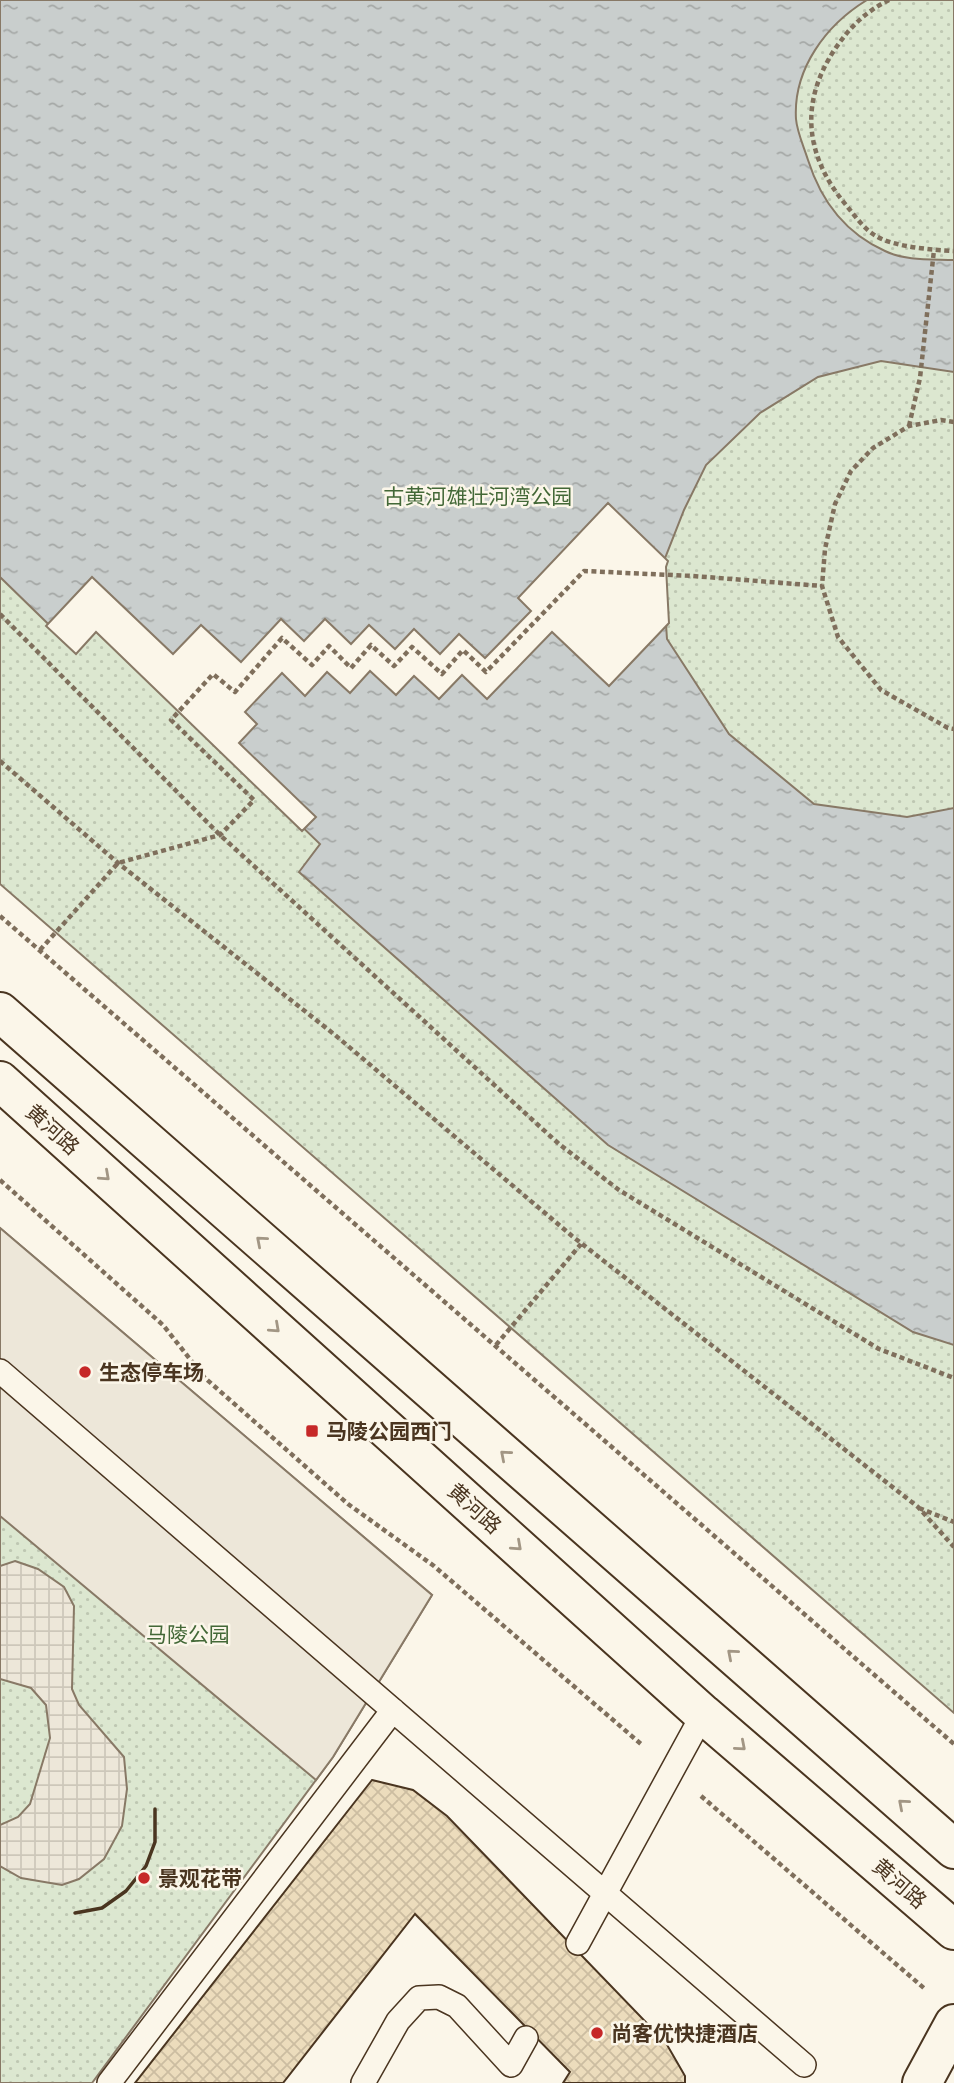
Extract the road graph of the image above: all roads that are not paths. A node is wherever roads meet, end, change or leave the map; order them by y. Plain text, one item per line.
1 (0, 1012) edge
2 (0, 1082) edge
3 (0, 1371) edge
4 (393, 1710) junction
5 (703, 1714) junction
6 (954, 1849) edge
7 (605, 1893) junction
8 (954, 1930) edge
9 (578, 1943) dead end
10 (954, 2024) edge
11 (526, 2038) dead end
12 (804, 2065) dead end
13 (506, 2074) edge
14 (108, 2083) edge
15 (363, 2083) edge
16 (922, 2083) edge

6 -> 1 main road
2 -> 5 main road, 黄河路
3 - 4 lane
4 - 7 lane
4 - 14 lane
5 - 7 lane
5 -> 8 main road, 黄河路
7 - 9 lane
7 - 12 lane
10 - 16 main road
11 - 13 lane
13 - 15 lane

